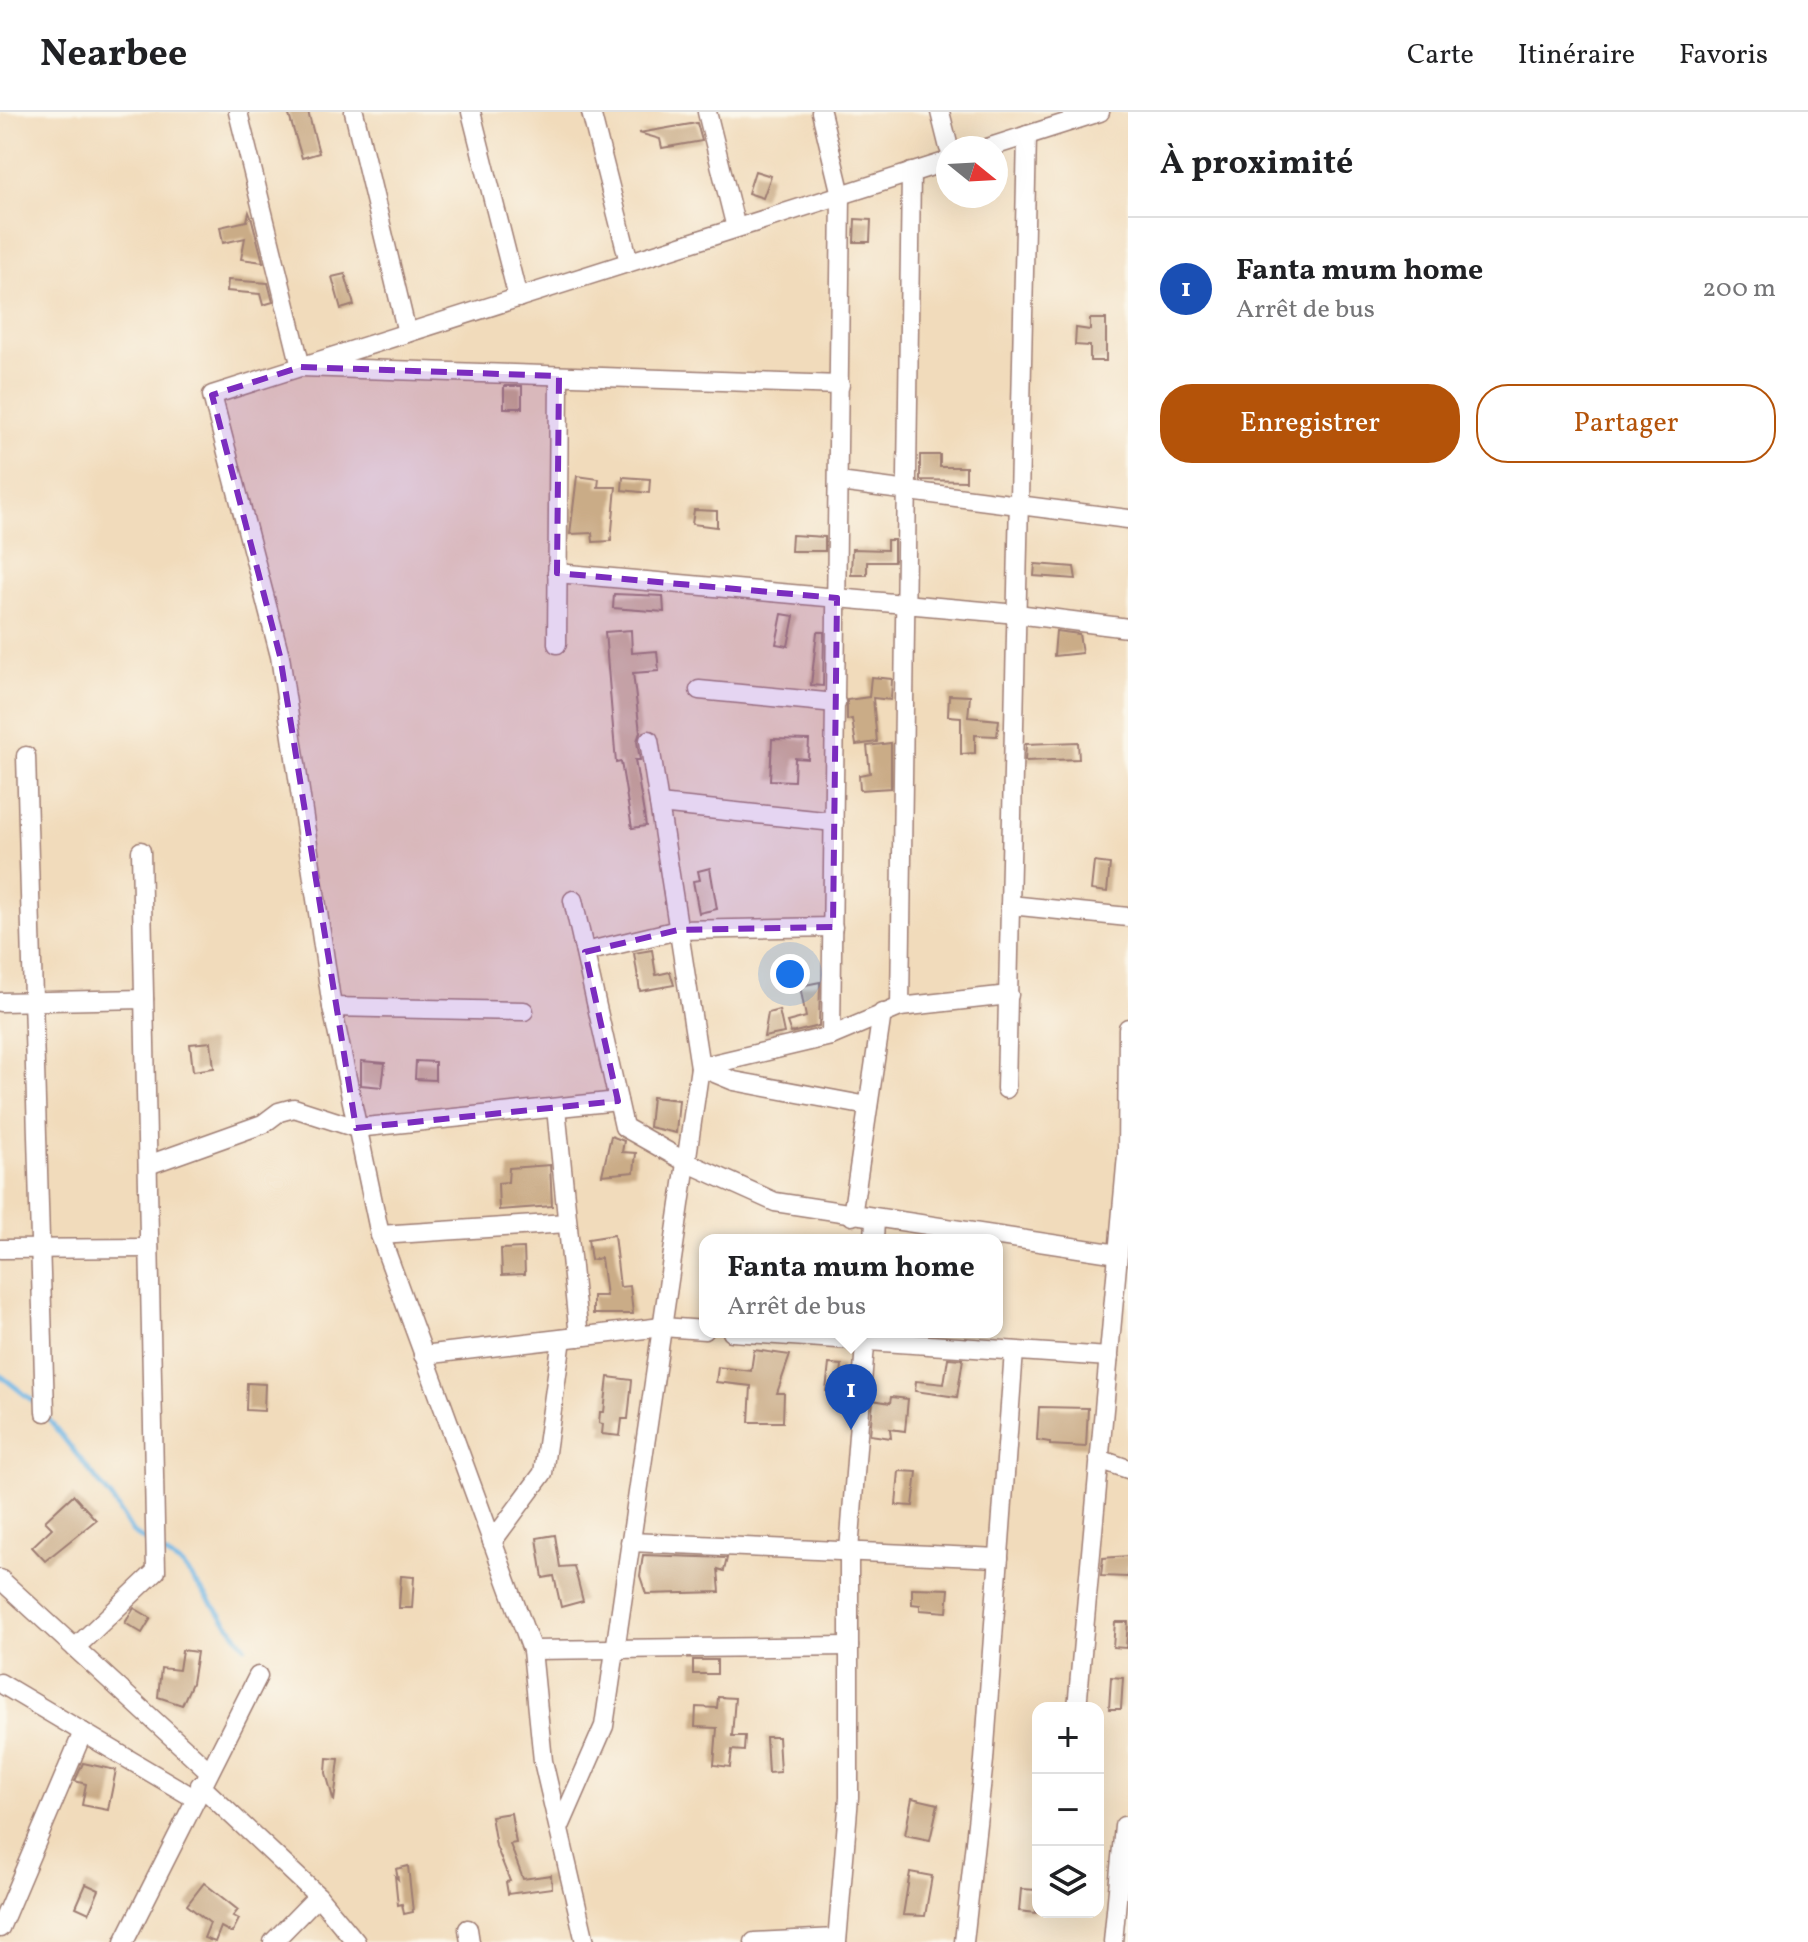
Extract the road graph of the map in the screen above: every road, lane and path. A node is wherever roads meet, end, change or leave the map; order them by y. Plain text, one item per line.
1 (238, 112) edge
2 (354, 112) edge
3 (471, 112) edge
4 (591, 112) edge
5 (707, 112) edge
6 (821, 112) edge
7 (940, 112) edge
8 (1100, 112) edge
9 (1061, 118) edge
10 (1027, 135) junction
11 (946, 136) edge
12 (1008, 141) edge
13 (936, 165) edge
14 (911, 172) junction
15 (841, 195) junction
16 (736, 228) junction
17 (629, 262) junction
18 (518, 298) junction
19 (407, 333) junction
20 (301, 367) junction
21 (559, 376) junction
22 (840, 385) junction
23 (839, 482) junction
24 (908, 491) junction
25 (1020, 506) junction
26 (1128, 519) edge
27 (557, 573) junction
28 (837, 598) junction
29 (907, 605) junction
30 (1017, 614) junction
31 (1128, 628) edge
32 (557, 644) dead end
33 (699, 690) dead end
34 (836, 703) junction
35 (649, 740) dead end
36 (26, 756) dead end
37 (659, 804) junction
38 (834, 822) junction
39 (141, 851) dead end
40 (573, 900) dead end
41 (1010, 905) junction
42 (1128, 917) edge
43 (833, 927) junction
44 (678, 930) junction
45 (585, 952) junction
46 (1009, 995) junction
47 (144, 999) junction
48 (0, 1002) edge
49 (33, 1002) junction
50 (332, 1007) junction
51 (891, 1010) junction
52 (524, 1011) dead end
53 (1128, 1028) edge
54 (831, 1036) junction
55 (700, 1067) junction
56 (1006, 1089) dead end
57 (618, 1101) junction
58 (868, 1106) junction
59 (556, 1108) junction
60 (356, 1128) junction
61 (1127, 1155) edge
62 (686, 1162) junction
63 (148, 1165) junction
64 (852, 1216) junction
65 (875, 1220) junction
66 (567, 1223) junction
67 (874, 1234) edge
68 (975, 1234) edge
69 (380, 1235) junction
70 (1003, 1238) edge
71 (149, 1248) junction
72 (0, 1249) edge
73 (41, 1249) junction
74 (1118, 1254) junction
75 (1122, 1277) edge
76 (662, 1327) junction
77 (699, 1330) edge
78 (570, 1338) junction
79 (866, 1338) edge
80 (886, 1338) edge
81 (1014, 1351) junction
82 (423, 1355) junction
83 (1109, 1357) junction
84 (45, 1412) dead end
85 (1099, 1459) junction
86 (1128, 1469) edge
87 (492, 1542) junction
88 (630, 1542) junction
89 (849, 1551) junction
90 (999, 1558) junction
91 (0, 1579) edge
92 (849, 1646) junction
93 (75, 1648) junction
94 (615, 1649) junction
95 (532, 1650) junction
96 (258, 1676) dead end
97 (0, 1683) edge
98 (1078, 1702) edge
99 (83, 1732) junction
100 (201, 1784) junction
101 (1124, 1826) dead end
102 (559, 1829) junction
103 (318, 1896) junction
104 (0, 1928) edge
105 (837, 1940) edge
106 (124, 1942) edge
107 (273, 1942) edge
108 (356, 1942) edge
109 (585, 1942) edge
110 (754, 1942) edge
111 (964, 1942) edge
112 (1113, 1942) edge

1 - 20 street
2 - 19 street
3 - 18 street
4 - 17 street
5 - 16 street
6 - 15 street
7 - 11 street
8 - 9 street
9 - 10 street
10 - 12 street
10 - 25 street
13 - 14 street
14 - 15 street
14 - 24 street
15 - 16 street
15 - 22 street
16 - 17 street
17 - 18 street
18 - 19 street
19 - 20 street
20 - 21 street
20 - 50 street
21 - 22 street
21 - 27 street
22 - 23 street
23 - 24 street
23 - 28 street
24 - 25 street
24 - 29 street
25 - 26 street
25 - 30 street
27 - 28 street
27 - 32 street
28 - 29 street
28 - 34 street
29 - 30 street
29 - 51 street
30 - 31 street
30 - 41 street
33 - 34 street
34 - 38 street
35 - 37 street
36 - 49 street
37 - 38 street
37 - 44 street
38 - 43 street
39 - 47 street
40 - 45 street
41 - 42 street
41 - 46 street
43 - 44 street
43 - 54 street
44 - 45 street
44 - 55 street
45 - 57 street
46 - 51 street
46 - 56 street
47 - 49 street
47 - 63 street
48 - 49 street
49 - 73 street
50 - 52 street
50 - 60 street
51 - 54 street
51 - 58 street
53 - 61 street
54 - 55 street
55 - 58 street
55 - 62 street
57 - 59 street
57 - 62 street
58 - 64 street
59 - 60 street
59 - 66 street
60 - 63 street
60 - 69 street
61 - 74 street
62 - 64 street
62 - 76 street
63 - 71 street
64 - 65 street
65 - 67 street
65 - 68 street
66 - 69 street
66 - 78 street
69 - 82 street
70 - 74 street
71 - 73 street
71 - 93 street
72 - 73 street
73 - 84 street
74 - 75 street
75 - 83 street
76 - 77 street
76 - 78 street
76 - 88 street
78 - 82 street
78 - 87 street
79 - 89 street
80 - 81 street
81 - 83 street
81 - 90 street
82 - 87 street
83 - 85 street
85 - 86 street
85 - 98 street
87 - 95 street
88 - 89 street
88 - 94 street
89 - 90 street
89 - 92 street
90 - 111 street
91 - 93 street
92 - 94 street
92 - 105 street
93 - 100 street
94 - 95 street
94 - 102 street
95 - 102 street
96 - 100 street
97 - 99 street
99 - 100 street
99 - 104 street
100 - 103 street
100 - 106 street
101 - 112 street
102 - 109 street
103 - 107 street
103 - 108 street
105 - 110 street

